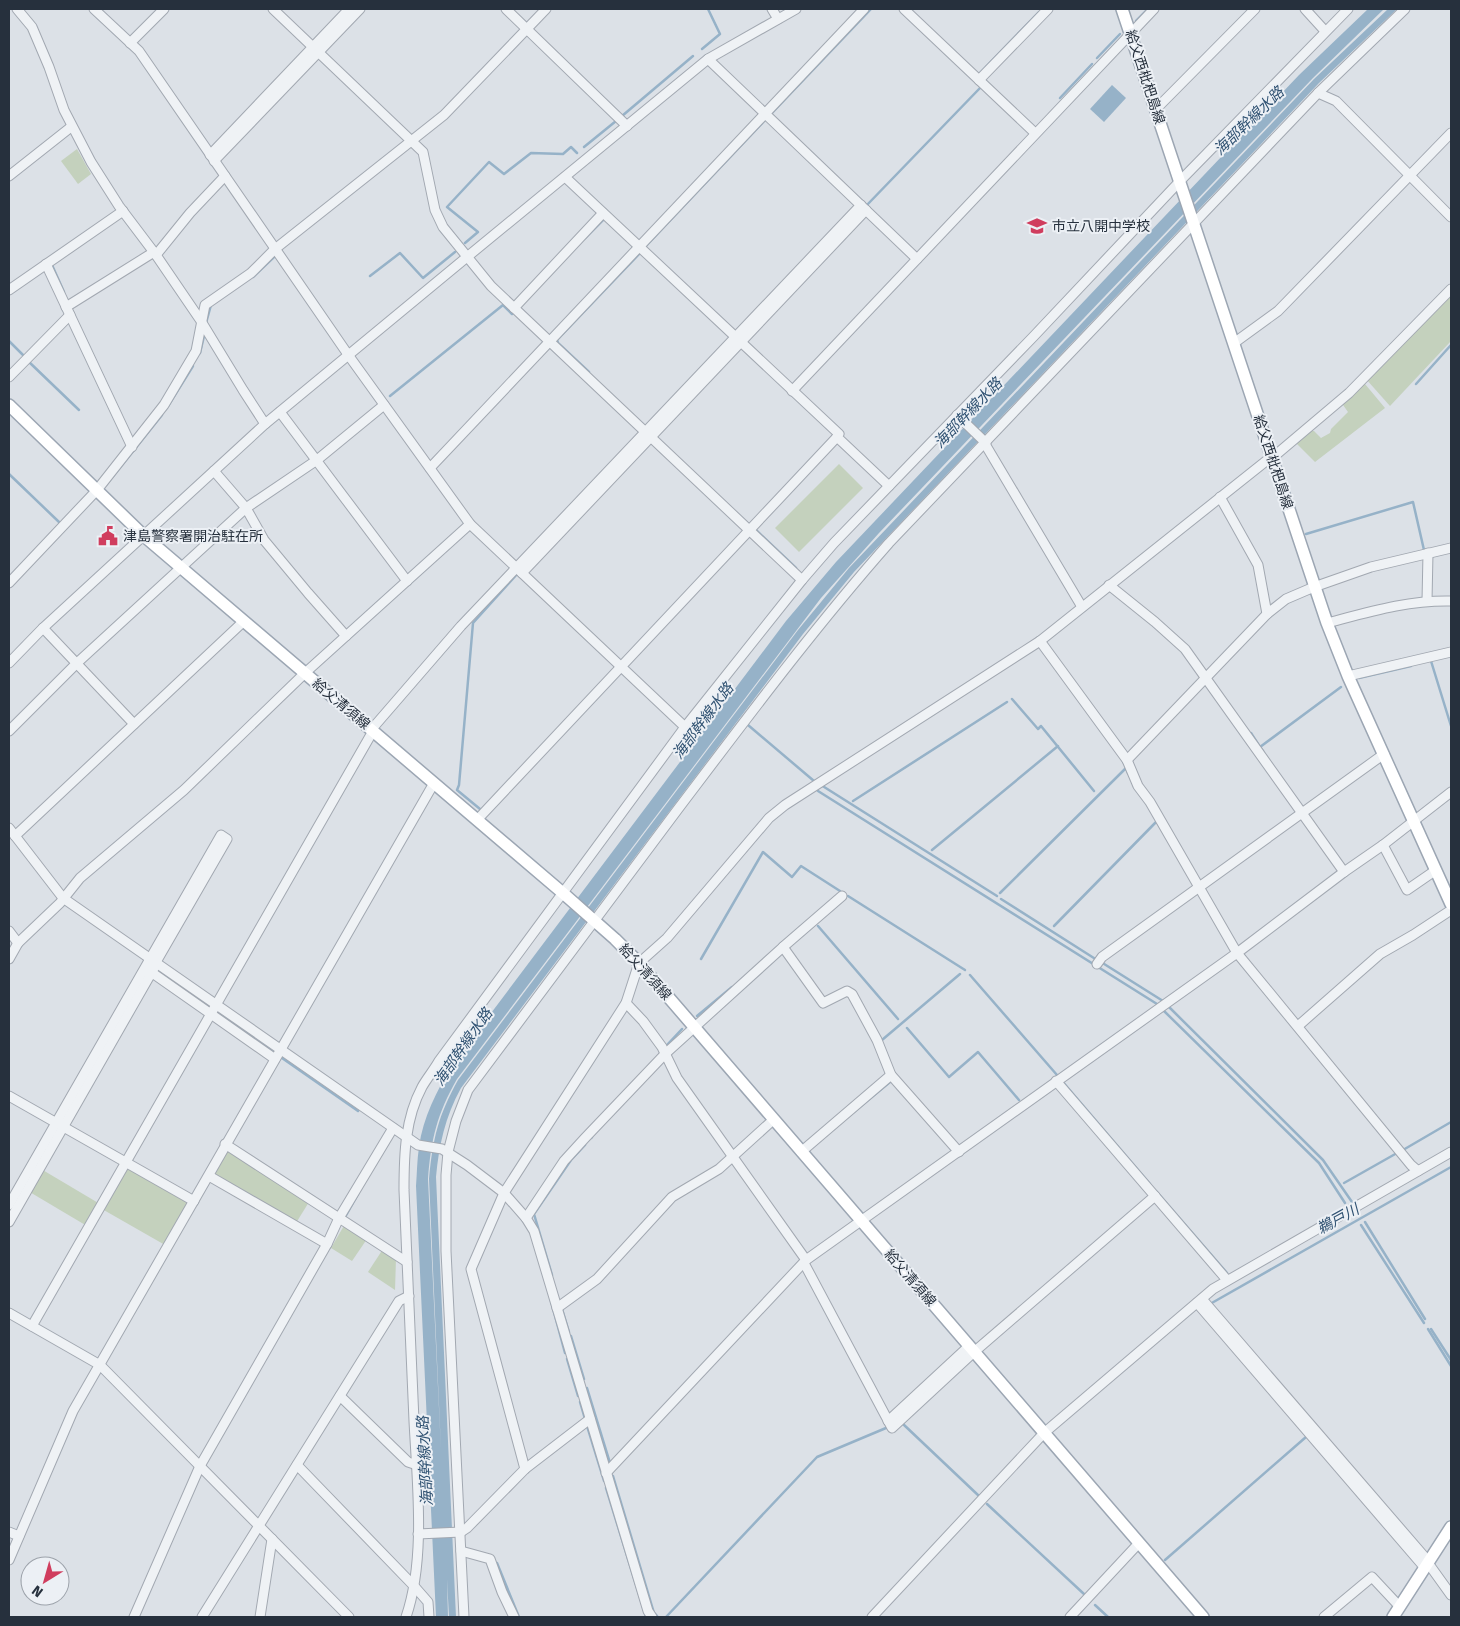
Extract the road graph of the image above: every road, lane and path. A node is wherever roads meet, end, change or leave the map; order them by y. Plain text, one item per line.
1 (17, 9) edge
2 (94, 9) edge
3 (164, 9) edge
4 (273, 9) edge
5 (349, 9) edge
6 (360, 9) edge
7 (506, 9) edge
8 (546, 9) edge
9 (772, 9) edge
10 (796, 9) edge
11 (864, 9) edge
12 (904, 9) edge
13 (1048, 9) edge
14 (1122, 9) edge
15 (1154, 9) edge
16 (1255, 9) edge
17 (1305, 9) edge
18 (1348, 9) edge
19 (1406, 9) edge
20 (778, 19) junction
21 (527, 29) junction
22 (1325, 30) junction
23 (1130, 32) junction
24 (130, 43) junction
25 (316, 49) junction
26 (708, 59) junction
27 (979, 80) junction
28 (1328, 84) junction
29 (1318, 93) junction
30 (1336, 101) junction
31 (1155, 110) junction
32 (766, 114) junction
33 (627, 126) junction
34 (72, 127) junction
35 (1035, 133) junction
36 (1451, 133) edge
37 (412, 141) junction
38 (212, 158) junction
39 (9, 176) edge
40 (225, 176) junction
41 (1410, 176) junction
42 (565, 177) junction
43 (1180, 181) junction
44 (864, 208) junction
45 (123, 211) junction
46 (603, 213) junction
47 (1451, 217) edge
48 (1193, 221) junction
49 (639, 246) junction
50 (275, 249) junction
51 (155, 253) junction
52 (467, 257) junction
53 (917, 259) junction
54 (46, 264) junction
55 (1451, 289) edge
56 (9, 290) edge
57 (514, 308) junction
58 (68, 311) junction
59 (201, 320) junction
60 (738, 340) junction
61 (550, 342) junction
62 (1234, 343) junction
63 (349, 356) junction
64 (9, 376) edge
65 (792, 391) junction
66 (9, 405) edge
67 (384, 405) junction
68 (280, 412) junction
69 (957, 415) junction
70 (266, 424) junction
71 (648, 435) junction
72 (837, 437) junction
73 (985, 442) junction
74 (132, 447) junction
75 (1271, 457) junction
76 (317, 460) junction
77 (430, 468) junction
78 (214, 471) junction
79 (889, 486) junction
80 (97, 490) junction
81 (1220, 497) junction
82 (246, 508) junction
83 (470, 524) junction
84 (749, 531) junction
85 (144, 536) junction
86 (1451, 548) edge
87 (1428, 553) junction
88 (181, 568) junction
89 (520, 571) junction
90 (802, 580) junction
91 (407, 581) junction
92 (9, 583) edge
93 (1109, 585) junction
94 (1314, 586) junction
95 (1427, 600) junction
96 (1451, 601) edge
97 (1082, 607) junction
98 (1267, 614) junction
99 (244, 621) junction
100 (1328, 624) junction
101 (43, 628) junction
102 (346, 636) junction
103 (1040, 641) junction
104 (1451, 652) edge
105 (9, 663) edge
106 (77, 663) junction
107 (621, 667) junction
108 (305, 673) junction
109 (1348, 676) junction
110 (1206, 678) junction
111 (134, 724) junction
112 (685, 727) junction
113 (9, 731) edge
114 (372, 731) junction
115 (1384, 754) junction
116 (1128, 760) junction
117 (434, 783) junction
118 (1451, 792) edge
119 (1302, 813) junction
120 (477, 820) junction
121 (1414, 822) junction
122 (12, 832) edge
123 (1383, 845) junction
124 (1436, 870) junction
125 (1344, 872) junction
126 (1199, 887) junction
127 (842, 896) dead end
128 (63, 898) junction
129 (568, 898) junction
130 (1451, 904) edge
131 (1451, 910) edge
132 (593, 920) junction
133 (9, 931) edge
134 (18, 943) junction
135 (782, 947) junction
136 (1237, 953) junction
137 (9, 959) edge
138 (639, 963) junction
139 (1097, 964) dead end
140 (154, 965) junction
141 (626, 1003) junction
142 (213, 1009) junction
143 (1298, 1026) junction
144 (694, 1027) junction
145 (665, 1054) junction
146 (278, 1055) junction
147 (891, 1075) junction
148 (1056, 1081) junction
149 (9, 1096) edge
150 (773, 1120) junction
151 (59, 1125) junction
152 (394, 1128) junction
153 (406, 1137) junction
154 (225, 1144) junction
155 (445, 1150) junction
156 (801, 1152) junction
157 (959, 1152) junction
158 (1451, 1152) edge
159 (732, 1158) junction
160 (126, 1163) junction
161 (1418, 1171) junction
162 (208, 1176) junction
163 (504, 1193) junction
164 (1155, 1196) junction
165 (194, 1201) junction
166 (9, 1204) edge
167 (339, 1218) junction
168 (526, 1218) junction
169 (862, 1221) junction
170 (9, 1222) edge
171 (327, 1244) junction
172 (407, 1262) junction
173 (805, 1262) junction
174 (1227, 1280) junction
175 (409, 1296) junction
176 (1199, 1301) junction
177 (557, 1308) junction
178 (9, 1313) edge
179 (32, 1326) junction
180 (972, 1349) junction
181 (100, 1365) junction
182 (340, 1396) junction
183 (590, 1419) junction
184 (1044, 1433) junction
185 (296, 1465) junction
186 (416, 1465) junction
187 (200, 1466) junction
188 (525, 1469) junction
189 (606, 1473) junction
190 (259, 1526) junction
191 (1451, 1528) edge
192 (9, 1532) edge
193 (458, 1532) junction
194 (418, 1534) junction
195 (19, 1536) junction
196 (272, 1539) junction
197 (1139, 1543) junction
198 (462, 1552) junction
199 (9, 1560) edge
200 (1427, 1564) junction
201 (414, 1586) junction
202 (1451, 1595) edge
203 (1400, 1607) junction
204 (134, 1617) edge
205 (202, 1617) edge
206 (260, 1617) edge
207 (349, 1617) edge
208 (406, 1617) edge
209 (429, 1617) edge
210 (464, 1617) edge
211 (514, 1617) edge
212 (652, 1617) edge
213 (872, 1617) edge
214 (1070, 1617) edge
215 (1203, 1617) edge
216 (1324, 1617) edge
217 (1393, 1617) edge

1 - 34 street
2 - 24 street
3 - 24 street
4 - 25 street
5 - 25 street
6 - 25 street
7 - 21 street
8 - 21 street
9 - 20 street
10 - 20 street
11 - 32 street
12 - 27 street
13 - 27 street
14 - 23 main road, 給父西枇杷島線
15 - 23 street
16 - 31 street
17 - 22 street
18 - 22 street
19 - 28 street
20 - 26 street
21 - 33 street
21 - 37 street
22 - 43 street
23 - 31 main road, 給父西枇杷島線
23 - 35 street
24 - 38 street
25 - 37 street
25 - 38 street
26 - 32 street
26 - 33 street
27 - 35 street
28 - 29 street
28 - 30 street
29 - 30 street
29 - 48 street
30 - 41 street
31 - 43 main road, 給父西枇杷島線
32 - 44 street
32 - 49 street
33 - 42 street
34 - 39 street
34 - 45 street
35 - 53 street
36 - 41 street
37 - 50 street
37 - 52 street
38 - 40 street
40 - 50 street
40 - 51 street
41 - 47 street
41 - 62 street
42 - 46 street
42 - 52 street
43 - 48 main road, 給父西枇杷島線
43 - 69 street
44 - 53 street
44 - 60 street
45 - 51 street
45 - 54 street
46 - 49 street
46 - 57 street
48 - 62 main road, 給父西枇杷島線
48 - 73 street
49 - 60 street
49 - 61 street
50 - 59 street
50 - 63 street
51 - 58 street
51 - 59 street
52 - 57 street
52 - 63 street
53 - 65 street
54 - 56 street
54 - 58 street
55 - 75 street
57 - 61 street
58 - 64 street
58 - 74 street
59 - 70 street
59 - 74 street
60 - 65 street
60 - 71 street
61 - 71 street
61 - 77 street
62 - 75 main road, 給父西枇杷島線
63 - 67 street
63 - 68 street
65 - 72 street
66 - 80 main road, 給父清須線
67 - 76 street
67 - 77 street
68 - 70 street
68 - 76 street
69 - 73 street
69 - 79 street
70 - 78 street
71 - 84 street
71 - 89 street
72 - 79 street
72 - 84 street
73 - 97 street
73 - 132 street
74 - 80 street
75 - 81 street
75 - 94 main road, 給父西枇杷島線
76 - 82 street
76 - 91 street
77 - 83 street
78 - 82 street
78 - 85 street
79 - 90 street
80 - 85 main road, 給父清須線
80 - 92 street
81 - 93 street
81 - 98 street
82 - 88 street
82 - 102 street
83 - 89 street
83 - 91 street
84 - 90 street
84 - 107 street
85 - 88 main road, 給父清須線
85 - 101 street
86 - 87 street
87 - 94 street
87 - 95 street
88 - 99 main road, 給父清須線
88 - 106 street
89 - 107 street
89 - 114 street
90 - 112 street
91 - 102 street
93 - 97 street
93 - 110 street
94 - 98 street
94 - 100 main road, 給父西枇杷島線
95 - 96 street
95 - 100 street
97 - 103 street
98 - 110 street
99 - 108 main road, 給父清須線
99 - 111 street
100 - 109 main road, 給父西枇杷島線
101 - 105 street
101 - 106 street
102 - 108 street
103 - 116 street
103 - 138 street
104 - 109 street
106 - 111 street
106 - 113 street
107 - 112 street
107 - 120 street
108 - 114 main road, 給父清須線
108 - 128 street
109 - 115 main road, 給父西枇杷島線
110 - 116 street
110 - 119 street
111 - 122 street
112 - 129 street
114 - 117 main road, 給父清須線
114 - 142 street
115 - 119 street
115 - 121 main road, 給父西枇杷島線
116 - 126 street
117 - 120 main road, 給父清須線
117 - 146 street
118 - 121 street
119 - 125 street
119 - 126 street
120 - 129 main road, 給父清須線
121 - 123 street
121 - 124 main road, 給父西枇杷島線
122 - 128 street
123 - 124 street
123 - 125 street
124 - 130 main road, 給父西枇杷島線
125 - 136 street
126 - 136 street
126 - 139 street
127 - 135 street
128 - 134 street
128 - 140 street
129 - 132 main road, 給父清須線
129 - 153 street
131 - 143 street
132 - 138 main road, 給父清須線
132 - 155 street
133 - 134 street
134 - 137 street
135 - 144 street
135 - 147 street
136 - 143 street
136 - 148 street
138 - 141 street
138 - 144 main road, 給父清須線
140 - 140 street
140 - 142 street
140 - 151 street
140 - 151 street
141 - 145 street
141 - 163 street
142 - 146 street
142 - 160 street
143 - 161 street
144 - 145 street
144 - 150 main road, 給父清須線
145 - 159 street
145 - 168 street
146 - 152 street
146 - 154 street
147 - 156 street
147 - 157 street
148 - 157 street
148 - 164 street
149 - 151 street
150 - 156 main road, 給父清須線
150 - 159 street
151 - 160 street
151 - 166 street
151 - 170 street
152 - 153 street
152 - 167 street
153 - 155 street
153 - 172 street
154 - 162 street
154 - 167 street
155 - 163 street
155 - 193 street
156 - 169 main road, 給父清須線
157 - 169 street
158 - 161 street
159 - 173 street
159 - 177 street
160 - 165 street
160 - 179 street
161 - 174 street
162 - 165 street
162 - 171 street
163 - 168 street
163 - 188 street
164 - 174 street
164 - 180 street
165 - 181 street
167 - 171 street
167 - 172 street
168 - 177 street
169 - 173 street
169 - 180 main road, 給父清須線
171 - 187 street
172 - 175 street
173 - 180 street
173 - 189 street
174 - 176 street
175 - 182 street
175 - 186 street
176 - 184 street
176 - 200 street
177 - 183 street
178 - 179 street
179 - 181 street
180 - 184 main road, 給父清須線
181 - 187 street
181 - 195 street
182 - 185 street
182 - 186 street
183 - 188 street
183 - 189 street
184 - 197 main road, 給父清須線
184 - 213 street
185 - 190 street
185 - 201 street
186 - 194 street
187 - 190 street
187 - 204 street
188 - 193 street
189 - 212 street
190 - 196 street
190 - 205 street
191 - 200 main road
192 - 195 street
193 - 194 street
193 - 198 street
194 - 201 street
195 - 199 street
196 - 206 street
196 - 207 street
197 - 214 street
197 - 215 main road, 給父清須線
198 - 210 street
198 - 211 street
200 - 202 street
200 - 203 main road
201 - 208 street
201 - 209 street
203 - 216 street
203 - 217 main road

